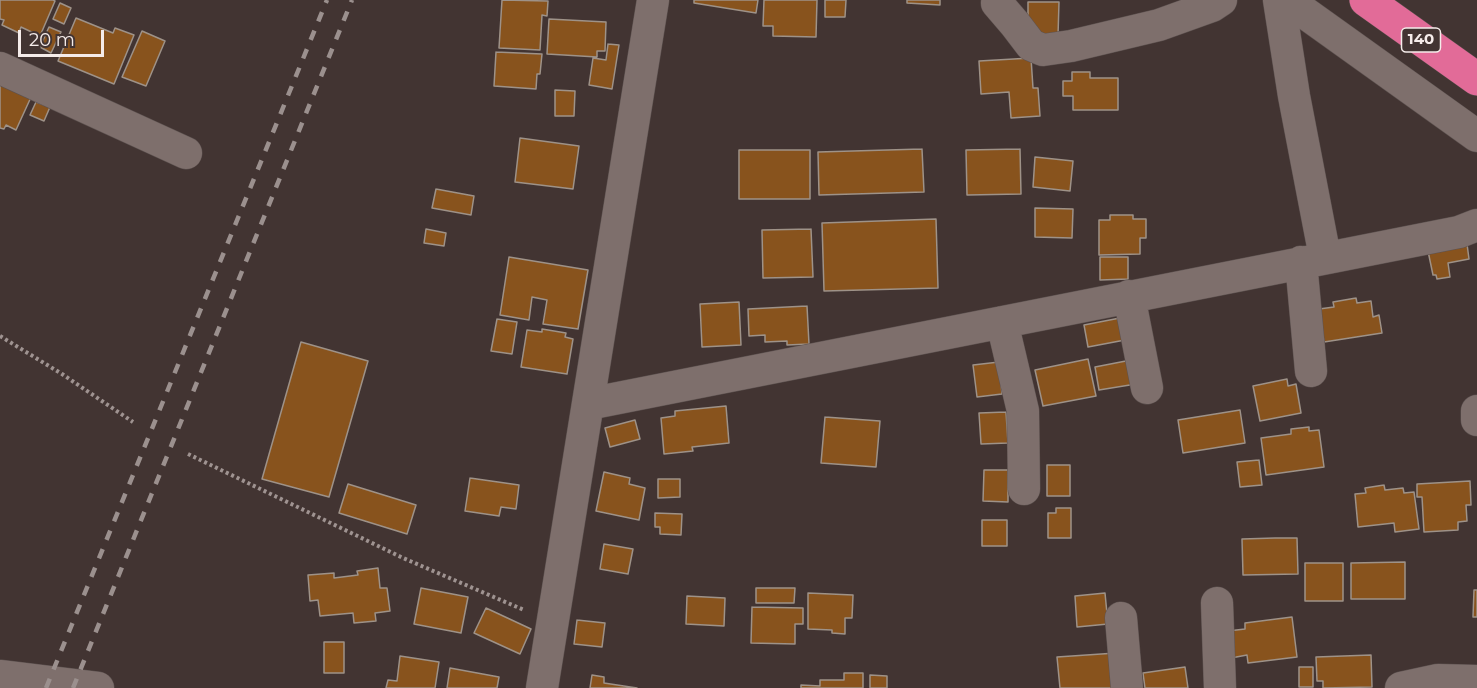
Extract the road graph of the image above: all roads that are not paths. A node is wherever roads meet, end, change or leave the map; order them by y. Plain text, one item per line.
1 (653, 0) edge
2 (1221, 0) edge
3 (1279, 0) edge
4 (1287, 0) edge
5 (1366, 0) edge
6 (997, 3) dead end
7 (0, 68) edge
8 (1477, 80) edge
9 (1477, 136) edge
10 (186, 153) dead end
11 (1477, 225) edge
12 (1313, 260) junction
13 (1129, 296) junction
14 (1002, 322) junction
15 (1311, 371) dead end
16 (1148, 388) dead end
17 (588, 404) junction
18 (1477, 411) edge
19 (1477, 420) edge
20 (1024, 489) dead end
21 (1217, 603) dead end
22 (1121, 618) dead end
23 (0, 676) edge
24 (1477, 681) edge
25 (98, 688) edge
26 (542, 688) edge
27 (1127, 688) edge
28 (1220, 688) edge
29 (1401, 688) edge

1 - 17 street
2 - 6 street
3 - 12 street
4 - 9 street
5 - 8 highway, 140
7 - 10 street
11 - 12 street
12 - 13 street
12 - 15 street
13 - 14 street
13 - 16 street
14 - 17 street
14 - 20 street
17 - 26 street
18 - 19 street
21 - 28 street
22 - 27 street
23 - 25 street
24 - 29 street

